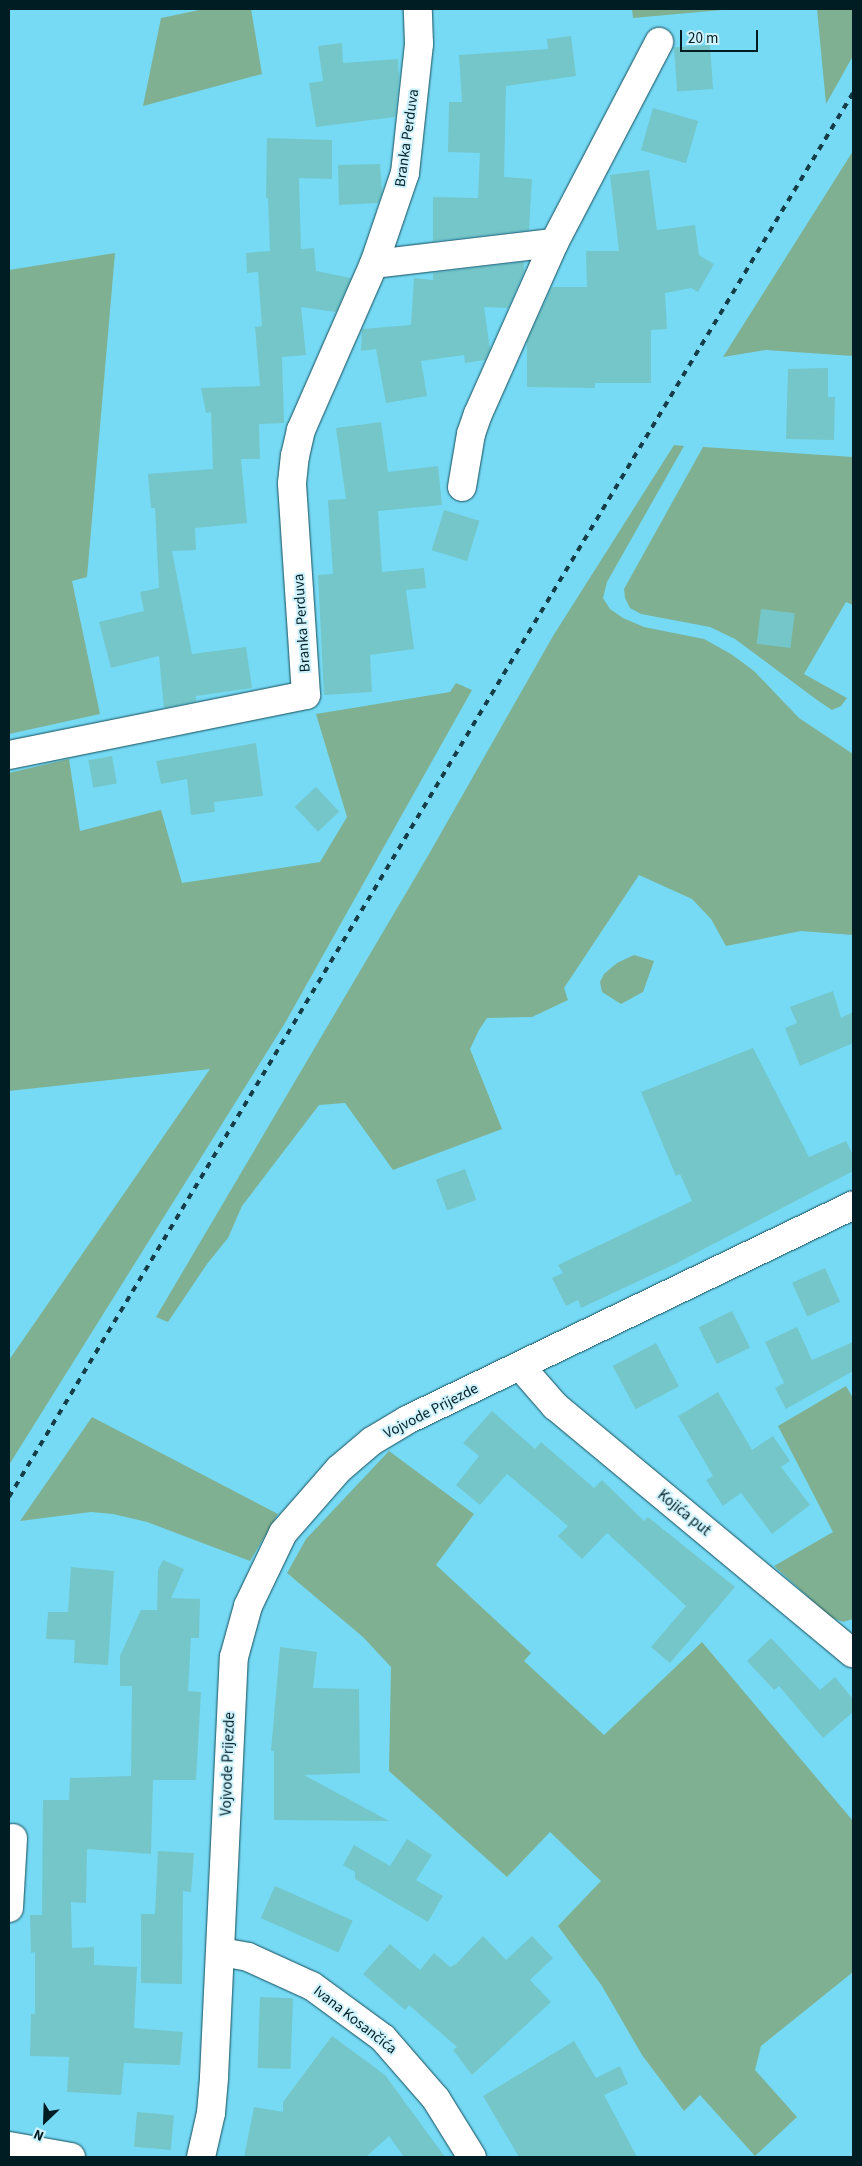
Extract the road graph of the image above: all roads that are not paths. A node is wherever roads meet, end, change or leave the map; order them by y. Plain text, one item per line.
1 (418, 9) edge
2 (659, 42) dead end
3 (554, 243) junction
4 (374, 264) junction
5 (462, 487) dead end
6 (9, 755) edge
7 (853, 1205) edge
8 (521, 1367) junction
9 (853, 1652) edge
10 (13, 1838) dead end
11 (9, 1908) edge
12 (221, 1952) junction
13 (9, 2146) edge
14 (71, 2157) edge
15 (201, 2157) edge
16 (472, 2157) edge

1 - 4 street, Branka Perduva
2 - 3 street
3 - 4 street
3 - 5 street
4 - 6 street, Branka Perduva
7 - 8 street, Vojvode Prijezde
8 - 9 street, Kojića put
8 - 12 street, Vojvode Prijezde
10 - 11 street
12 - 15 street, Vojvode Prijezde
12 - 16 street, Ivana Kosančića
13 - 14 street

